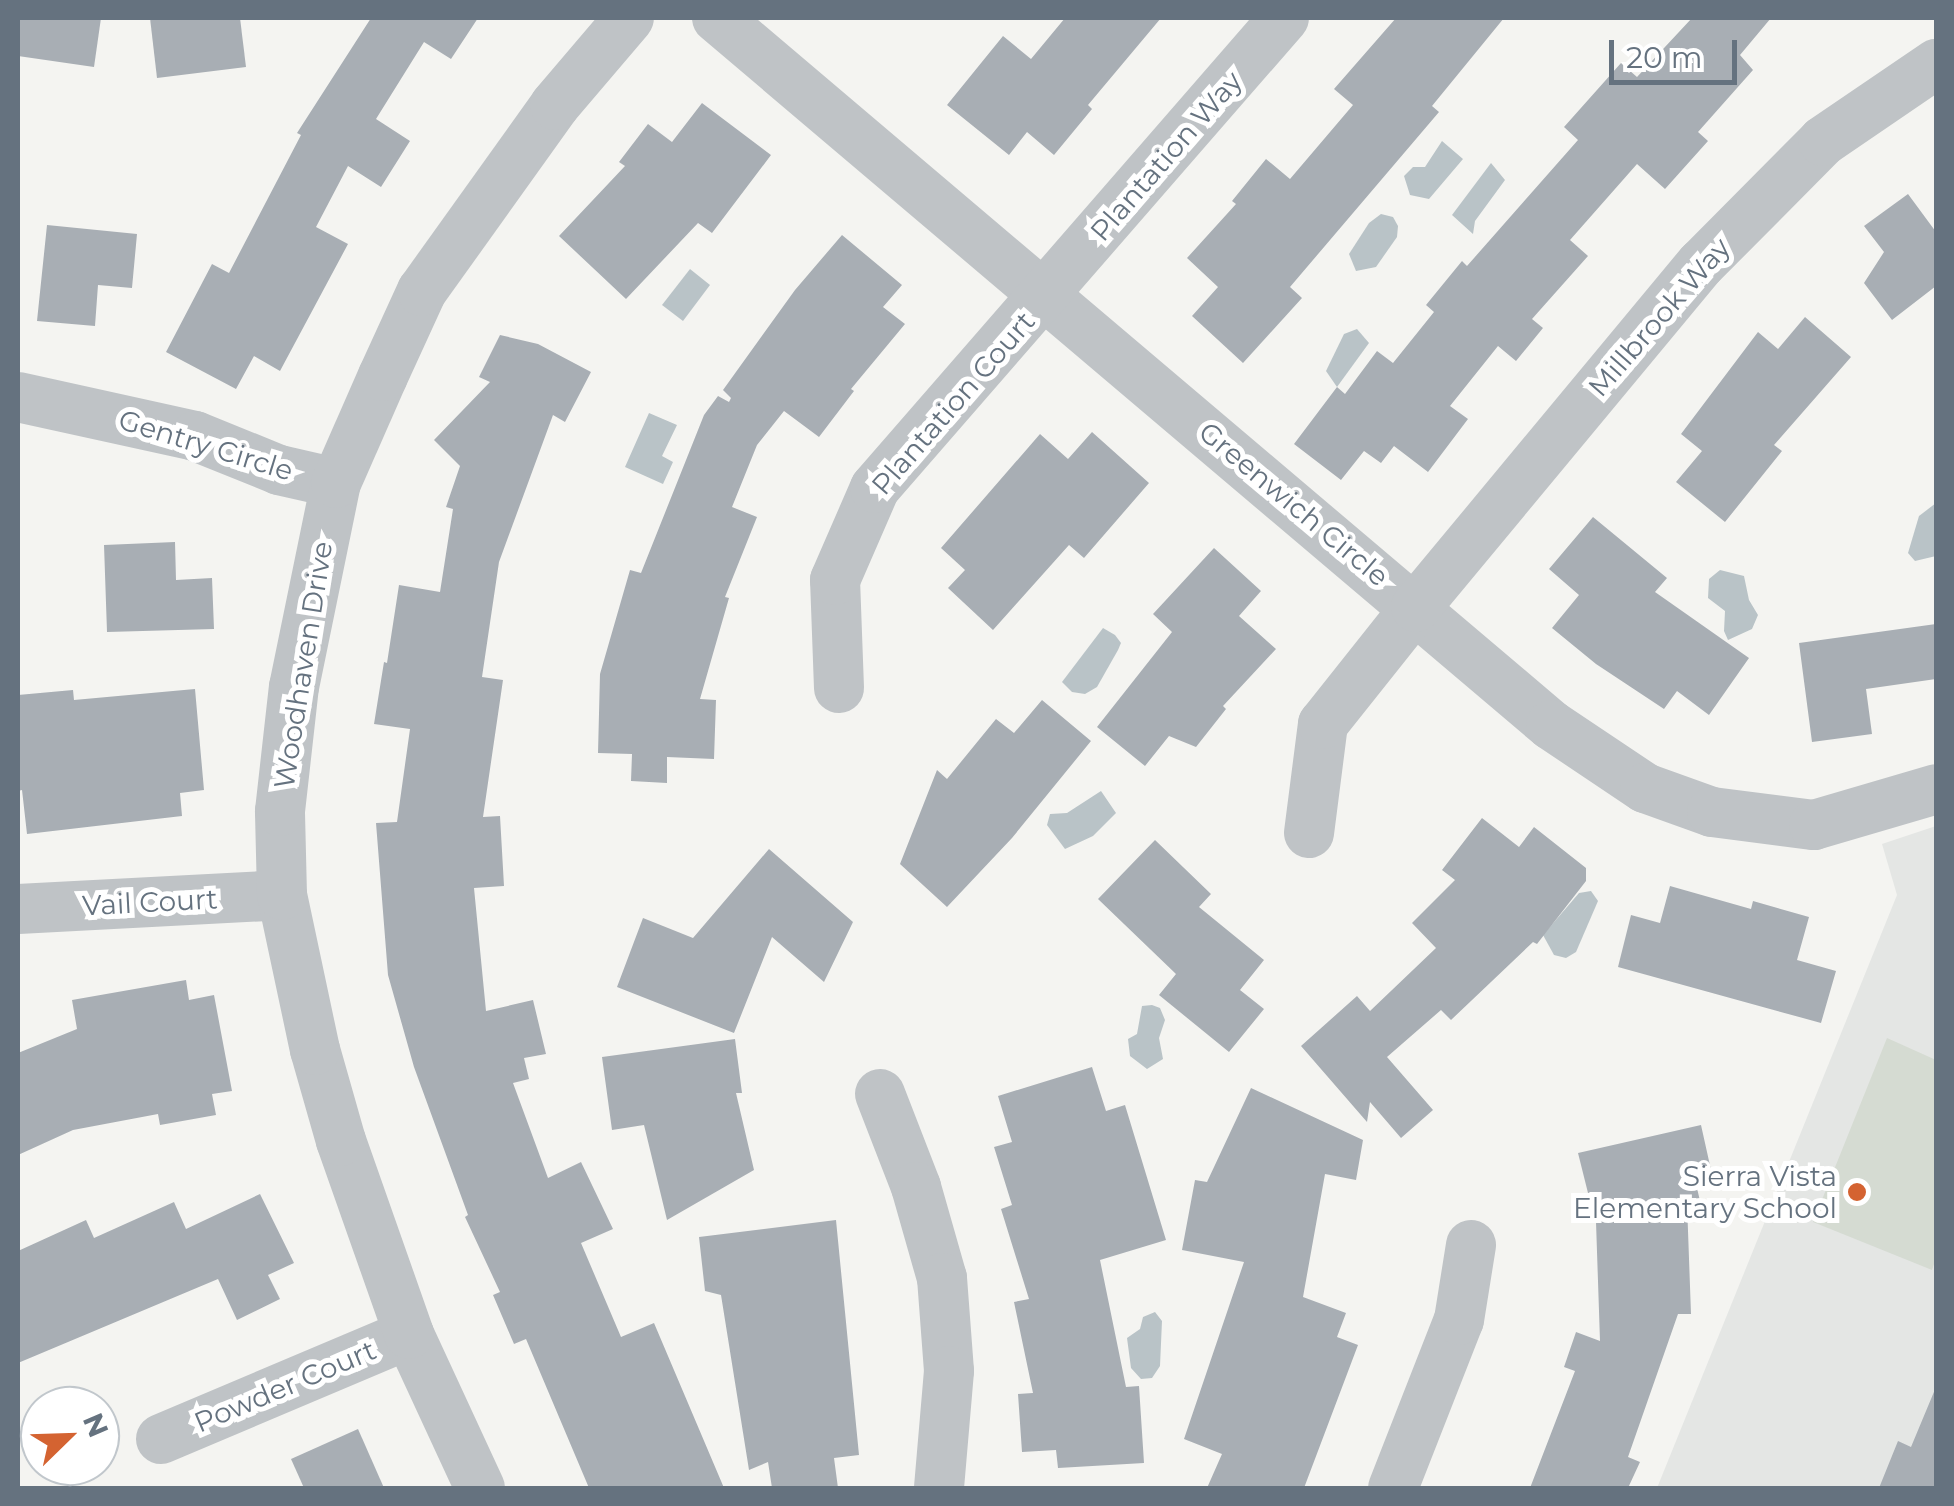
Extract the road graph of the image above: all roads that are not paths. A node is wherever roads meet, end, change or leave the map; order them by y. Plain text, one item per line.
1 (629, 18) edge
2 (718, 18) edge
3 (1284, 18) edge
4 (1936, 64) edge
5 (1047, 295) junction
6 (18, 397) edge
7 (336, 483) junction
8 (1416, 607) junction
9 (839, 688) dead end
10 (1936, 788) edge
11 (1309, 833) dead end
12 (282, 895) junction
13 (18, 909) edge
14 (880, 1094) dead end
15 (1471, 1245) dead end
16 (409, 1334) junction
17 (161, 1439) dead end
18 (480, 1488) edge
19 (939, 1488) edge
20 (1393, 1488) edge

1 - 7 street, Woodhaven Drive
2 - 5 street, Greenwich Circle
3 - 5 street, Plantation Way
4 - 8 street, Millbrook Way
5 - 8 street, Greenwich Circle
5 - 9 street, Plantation Court
6 - 7 street, Gentry Circle
7 - 12 street, Woodhaven Drive
8 - 10 street, Greenwich Circle
8 - 11 street, Millbrook Way
12 - 13 street, Vail Court
12 - 16 street, Woodhaven Drive
14 - 19 street
15 - 20 street
16 - 17 street, Powder Court
16 - 18 street, Woodhaven Drive

